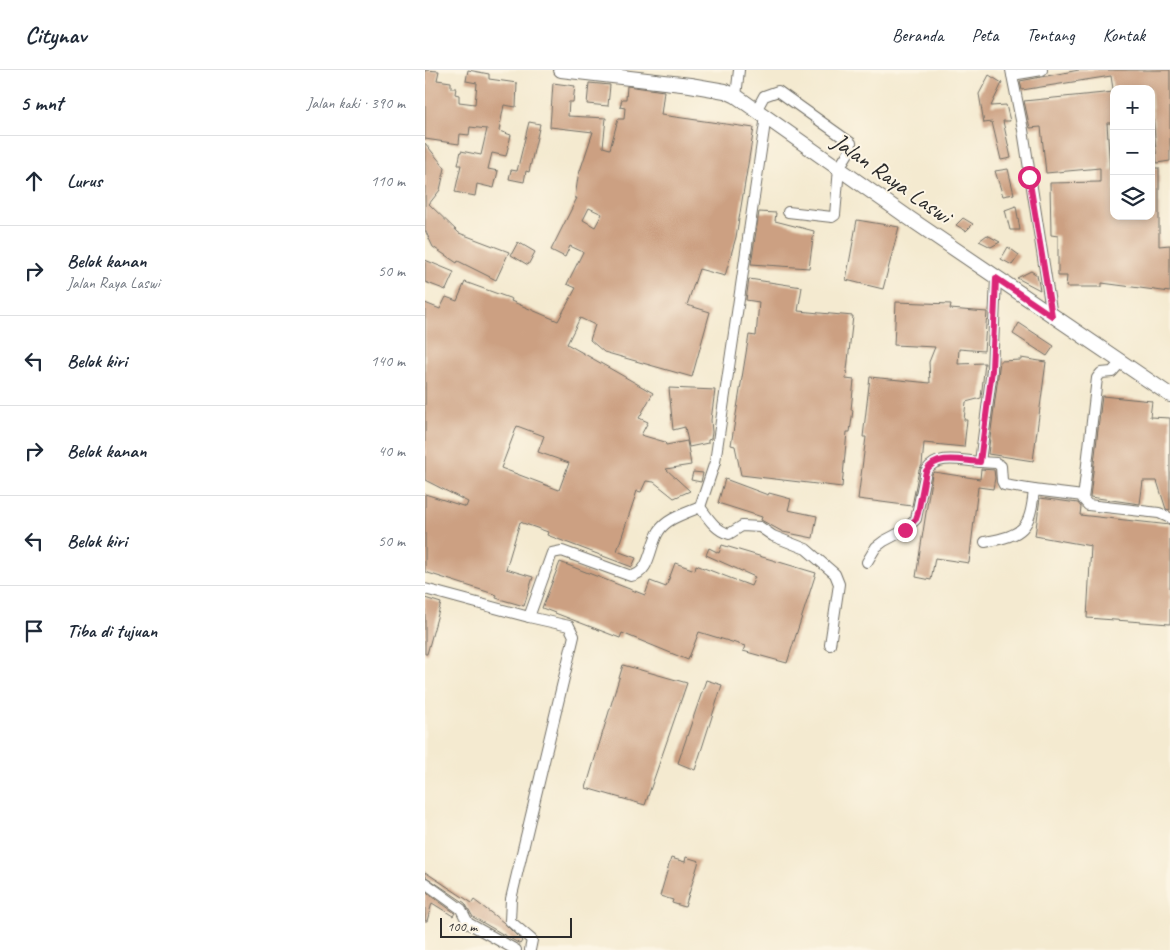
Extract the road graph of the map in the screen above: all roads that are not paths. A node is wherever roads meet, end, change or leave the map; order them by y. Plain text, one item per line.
1 (561, 70) edge
2 (739, 70) edge
3 (1042, 70) edge
4 (1012, 73) edge
5 (735, 96) junction
6 (762, 113) junction
7 (839, 168) junction
8 (788, 212) dead end
9 (996, 278) junction
10 (1052, 316) junction
11 (1120, 363) junction
12 (1170, 395) edge
13 (980, 462) junction
14 (1034, 490) junction
15 (1083, 496) junction
16 (700, 507) junction
17 (1170, 518) edge
18 (985, 542) dead end
19 (867, 562) dead end
20 (425, 589) edge
21 (529, 617) junction
22 (830, 645) dead end
23 (425, 883) edge
24 (516, 950) edge
25 (530, 950) edge

1 - 5 main road, Jalan Raya Laswi
2 - 5 street
3 - 4 street
4 - 10 street
5 - 6 main road, Jalan Raya Laswi
6 - 7 main road, Jalan Raya Laswi
6 - 7 street
6 - 16 street
7 - 8 street
7 - 9 main road, Jalan Raya Laswi
9 - 10 main road, Jalan Raya Laswi
9 - 13 street
10 - 11 main road, Jalan Raya Laswi
11 - 12 main road, Jalan Raya Laswi
11 - 15 street
13 - 14 street
13 - 19 street
14 - 15 street
14 - 18 street
15 - 17 street
16 - 21 street
16 - 22 street
20 - 21 street
21 - 25 street
23 - 24 street

